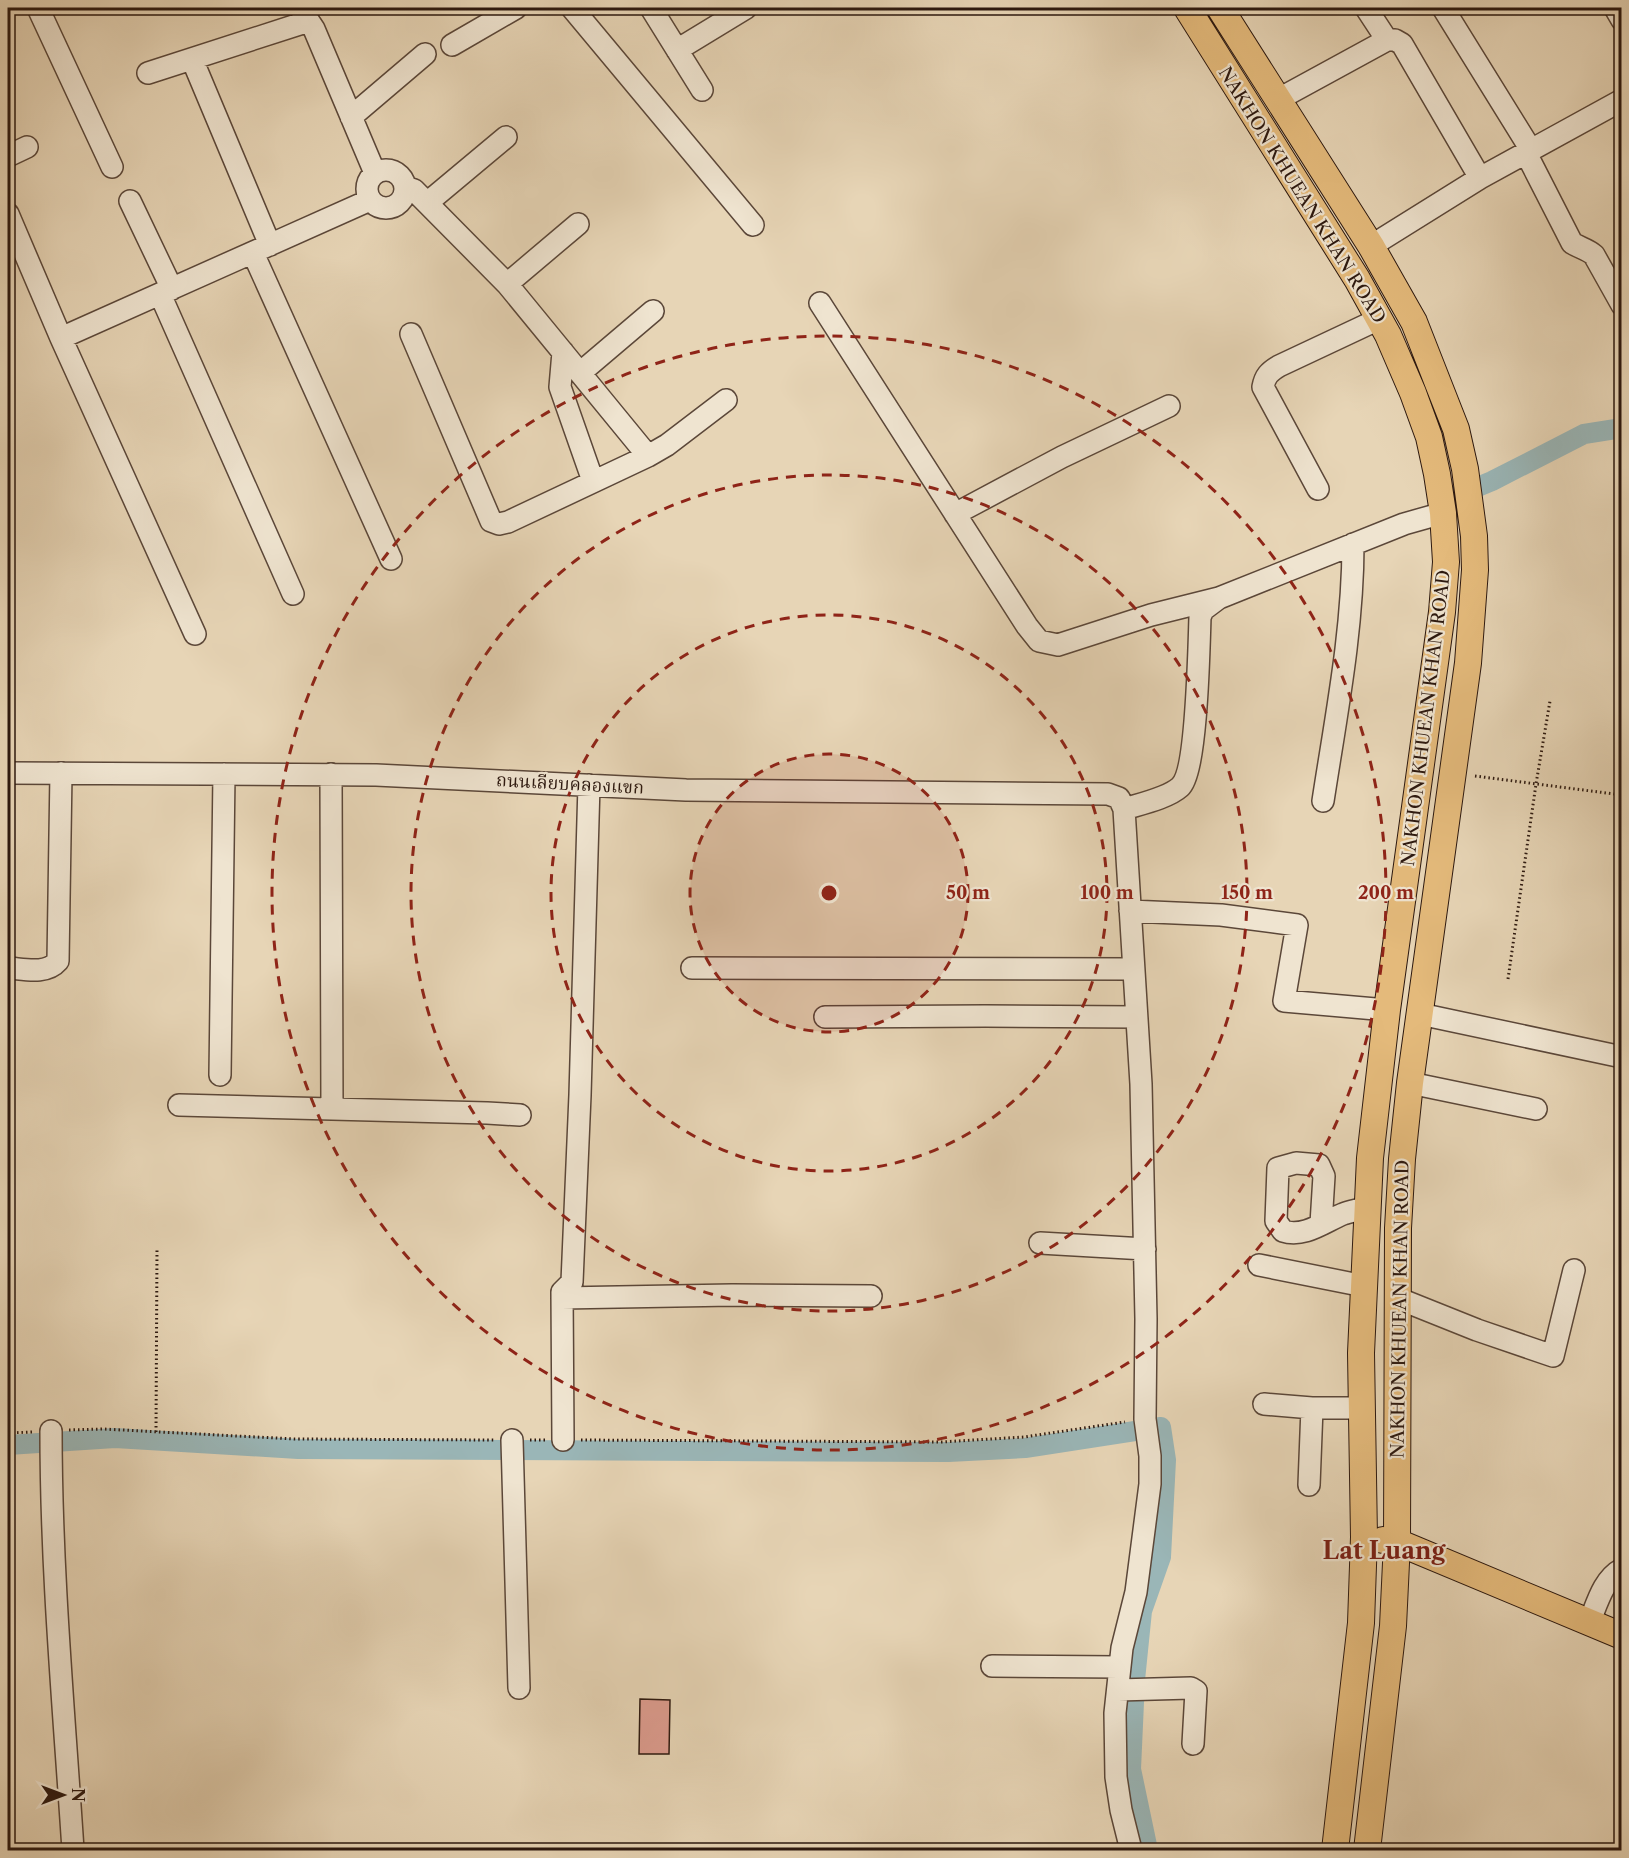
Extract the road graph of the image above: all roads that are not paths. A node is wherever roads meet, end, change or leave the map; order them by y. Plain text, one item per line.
1 (38, 8) edge
2 (516, 8) edge
3 (651, 8) edge
4 (746, 8) edge
5 (1187, 8) edge
6 (1220, 8) edge
7 (1366, 8) edge
8 (1443, 8) edge
9 (1615, 8) edge
10 (580, 10) edge
11 (304, 11) edge
12 (1622, 20) edge
13 (1387, 40) junction
14 (452, 45) dead end
15 (677, 50) junction
16 (425, 54) dead end
17 (192, 59) junction
18 (1260, 71) junction
19 (147, 73) dead end
20 (1236, 87) junction
21 (702, 90) dead end
22 (1277, 99) junction
23 (1622, 100) edge
24 (351, 117) junction
25 (506, 137) dead end
26 (27, 147) dead end
27 (1528, 152) junction
28 (8, 156) edge
29 (112, 167) dead end
30 (375, 173) junction
31 (1480, 178) junction
32 (405, 187) junction
33 (370, 200) junction
34 (130, 201) dead end
35 (427, 203) junction
36 (8, 214) edge
37 (578, 224) dead end
38 (753, 225) dead end
39 (1371, 246) junction
40 (262, 249) junction
41 (507, 284) junction
42 (166, 292) junction
43 (820, 303) dead end
44 (1622, 305) edge
45 (653, 311) dead end
46 (1379, 319) junction
47 (411, 334) dead end
48 (61, 338) junction
49 (563, 352) junction
50 (580, 373) junction
51 (726, 400) dead end
52 (1169, 406) dead end
53 (648, 456) junction
54 (593, 482) junction
55 (1318, 489) dead end
56 (1442, 502) junction
57 (955, 514) junction
58 (1353, 544) junction
59 (391, 559) dead end
60 (293, 594) dead end
61 (1219, 598) junction
62 (195, 634) dead end
63 (8, 773) edge
64 (61, 773) junction
65 (224, 774) junction
66 (331, 774) junction
67 (589, 785) junction
68 (1323, 801) dead end
69 (1124, 809) junction
70 (1409, 853) junction
71 (1440, 857) junction
72 (1130, 911) junction
73 (8, 968) edge
74 (692, 968) dead end
75 (1133, 969) junction
76 (1387, 1010) junction
77 (1420, 1014) junction
78 (825, 1017) dead end
79 (1136, 1017) junction
80 (1622, 1057) edge
81 (220, 1075) dead end
82 (1410, 1083) junction
83 (179, 1105) dead end
84 (332, 1109) junction
85 (1536, 1109) dead end
86 (520, 1115) dead end
87 (1367, 1207) junction
88 (1322, 1224) dead end
89 (1041, 1243) dead end
90 (1145, 1249) junction
91 (1259, 1265) dead end
92 (1574, 1270) dead end
93 (1364, 1286) junction
94 (871, 1296) dead end
95 (562, 1298) junction
96 (1397, 1298) junction
97 (1264, 1404) dead end
98 (1312, 1408) junction
99 (1362, 1408) junction
100 (1397, 1408) junction
101 (52, 1440) dead end
102 (563, 1440) dead end
103 (513, 1449) dead end
104 (1309, 1485) dead end
105 (1364, 1537) junction
106 (1397, 1542) junction
107 (1622, 1569) edge
108 (1589, 1623) junction
109 (1622, 1636) edge
110 (992, 1666) dead end
111 (1120, 1667) junction
112 (519, 1688) dead end
113 (1131, 1690) junction
114 (1193, 1744) dead end
115 (73, 1851) edge
116 (1131, 1851) edge
117 (1335, 1851) edge
118 (1367, 1851) edge

1 - 29 street
2 - 14 street
3 - 15 street
4 - 15 street
5 - 20 main road, NAKHON KHUEAN KHAN ROAD
6 - 18 main road, NAKHON KHUEAN KHAN ROAD
7 - 13 street
8 - 27 street
9 - 12 street
10 - 38 street
11 - 17 street
11 - 24 street
13 - 22 street
13 - 31 street
15 - 21 street
16 - 24 street
17 - 19 street
17 - 40 street
18 - 20 main road
18 - 22 main road, NAKHON KHUEAN KHAN ROAD
20 - 46 main road, NAKHON KHUEAN KHAN ROAD
22 - 39 main road, NAKHON KHUEAN KHAN ROAD
23 - 27 street
24 - 30 street
25 - 35 street
26 - 28 street
27 - 31 street
27 - 44 street
30 - 32 street
30 - 33 street
31 - 39 street
32 - 33 street
32 - 35 street
33 - 40 street
34 - 42 street
35 - 41 street
36 - 48 street
37 - 41 street
39 - 71 main road, NAKHON KHUEAN KHAN ROAD
40 - 42 street
40 - 59 street
41 - 49 street
42 - 48 street
42 - 60 street
43 - 57 street
45 - 50 street
46 - 55 street
46 - 56 main road, NAKHON KHUEAN KHAN ROAD
47 - 54 street
48 - 62 street
49 - 50 street
49 - 54 street
50 - 53 street
51 - 53 street
52 - 57 street
53 - 54 street
56 - 58 street
56 - 70 main road, NAKHON KHUEAN KHAN ROAD
57 - 61 street
58 - 61 street
58 - 68 street
61 - 69 street
63 - 64 street, ถนนเลียบคลองแขก
64 - 65 street, ถนนเลียบคลองแขก
64 - 73 street
65 - 66 street, ถนนเลียบคลองแขก
65 - 81 street
66 - 67 street, ถนนเลียบคลองแขก
66 - 84 street
67 - 69 street, ถนนเลียบคลองแขก
67 - 95 street
69 - 72 street
70 - 71 main road
70 - 76 main road, NAKHON KHUEAN KHAN ROAD
71 - 77 main road, NAKHON KHUEAN KHAN ROAD
72 - 75 street
72 - 76 street
74 - 75 street
75 - 79 street
76 - 87 main road, NAKHON KHUEAN KHAN ROAD
77 - 80 street
77 - 82 main road, NAKHON KHUEAN KHAN ROAD
78 - 79 street
79 - 90 street
82 - 85 street
82 - 96 main road, NAKHON KHUEAN KHAN ROAD
83 - 84 street
84 - 86 street
87 - 88 street
87 - 93 main road, NAKHON KHUEAN KHAN ROAD
89 - 90 street
90 - 111 street
91 - 93 street
92 - 96 street
93 - 99 main road, NAKHON KHUEAN KHAN ROAD
94 - 95 street
95 - 102 street
96 - 100 main road, NAKHON KHUEAN KHAN ROAD
97 - 98 street
98 - 99 street
98 - 104 street
99 - 100 main road
99 - 105 main road, NAKHON KHUEAN KHAN ROAD
100 - 106 main road, NAKHON KHUEAN KHAN ROAD
101 - 115 street
103 - 112 street
105 - 106 main road
105 - 117 main road, NAKHON KHUEAN KHAN ROAD
106 - 108 main road
106 - 118 main road, NAKHON KHUEAN KHAN ROAD
107 - 108 street
108 - 109 main road
110 - 111 street
111 - 113 street
113 - 114 street
113 - 116 street

